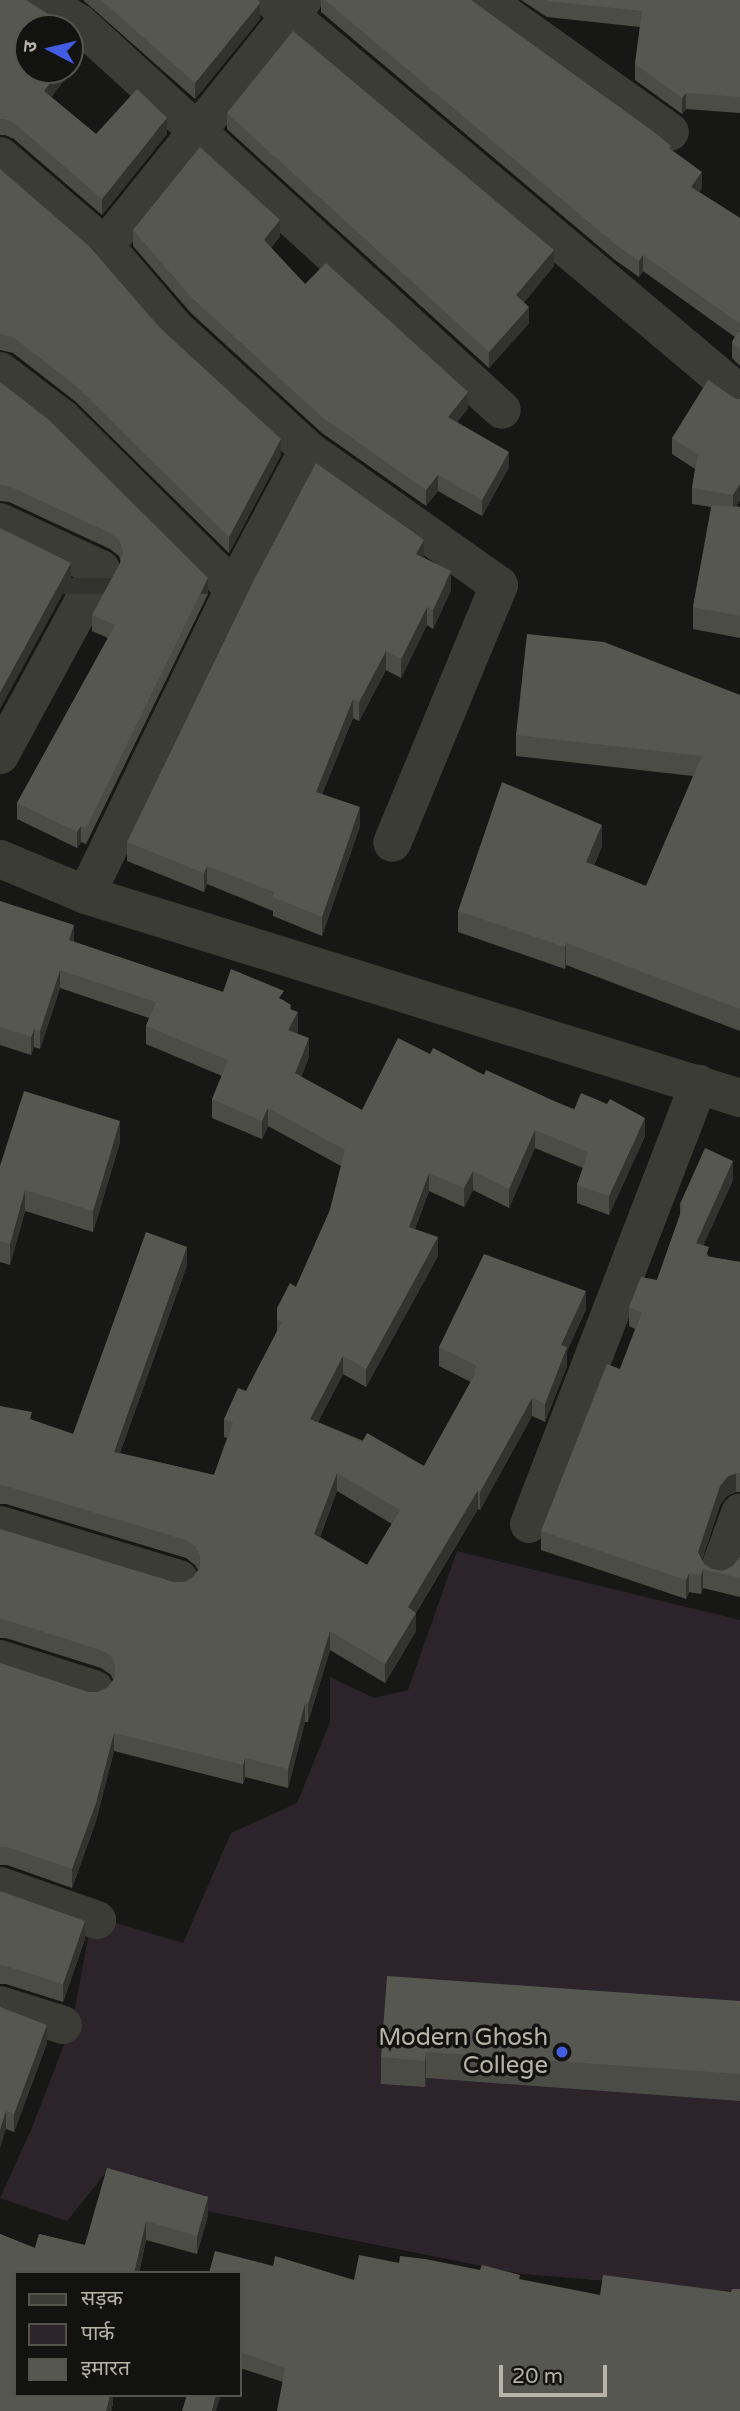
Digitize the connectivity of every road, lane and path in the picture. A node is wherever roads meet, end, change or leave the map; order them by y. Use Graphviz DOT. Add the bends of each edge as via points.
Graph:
graph roads {
  1 [pos="40,0"];
  2 [pos="485,0"];
  3 [pos="288,6"];
  4 [pos="196,132"];
  5 [pos="670,132"];
  6 [pos="0,156"];
  7 [pos="105,246"];
  8 [pos="0,371"];
  9 [pos="740,394"];
  10 [pos="502,410"];
  11 [pos="308,450"];
  12 [pos="0,522"];
  13 [pos="234,589"];
  14 [pos="0,755"];
  15 [pos="392,843"];
  16 [pos="0,859"];
  17 [pos="86,895"];
  18 [pos="699,1084"];
  19 [pos="740,1098"];
  20 [pos="740,1513"];
  21 [pos="529,1524"];
  22 [pos="0,1525"];
  23 [pos="720,1568"];
  24 [pos="179,1579"];
  25 [pos="0,1659"];
  26 [pos="94,1689"];
  27 [pos="0,1886"];
  28 [pos="97,1920"];
  29 [pos="0,2005"];
  30 [pos="63,2025"];
  1 -- 4 [label="street" via="79,23"];
  2 -- 5 [label="street"];
  3 -- 4 [label="street"];
  3 -- 9 [label="street"];
  4 -- 7 [label="street"];
  4 -- 10 [label="street"];
  6 -- 7 [label="street"];
  7 -- 11 [label="street" via="175,328"];
  8 -- 13 [label="street" via="63,419"];
  11 -- 13 [label="street"];
  11 -- 15 [label="street" via="499,585"];
  12 -- 14 [label="street" via="101,569"];
  13 -- 17 [label="street"];
  16 -- 17 [label="street"];
  17 -- 18 [label="street"];
  18 -- 19 [label="street"];
  18 -- 21 [label="street"];
  20 -- 23 [label="street"];
  22 -- 24 [label="street"];
  25 -- 26 [label="street"];
  27 -- 28 [label="street"];
  29 -- 30 [label="street"];
}
